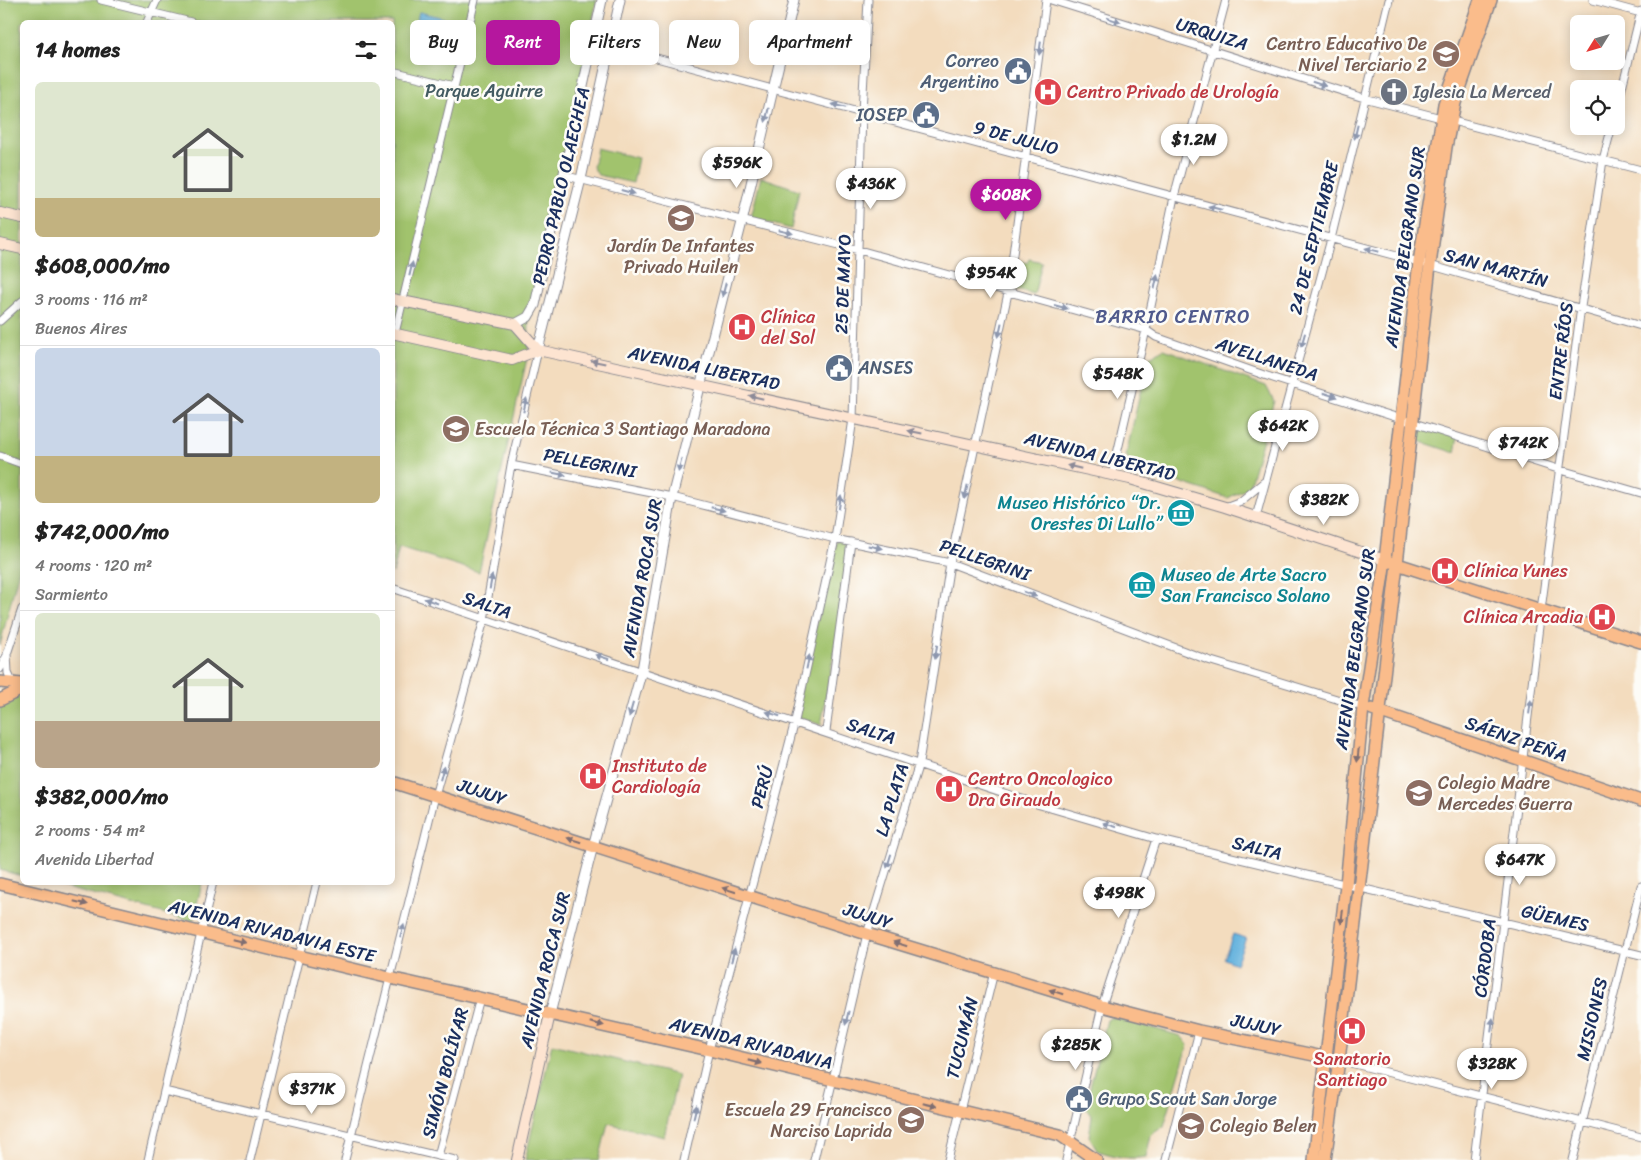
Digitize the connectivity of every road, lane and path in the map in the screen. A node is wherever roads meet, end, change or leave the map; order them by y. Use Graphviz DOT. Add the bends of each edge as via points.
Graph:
graph roads {
  1 [pos="100,0"];
  2 [pos="156,0"];
  3 [pos="475,0"];
  4 [pos="602,0"];
  5 [pos="620,0"];
  6 [pos="794,0"];
  7 [pos="868,0"];
  8 [pos="1046,0"];
  9 [pos="1051,0"];
  10 [pos="1226,0"];
  11 [pos="1388,0"];
  12 [pos="1480,0"];
  13 [pos="1491,0"];
  14 [pos="1593,0"];
  15 [pos="1641,12"];
  16 [pos="151,13"];
  17 [pos="148,20"];
  18 [pos="182,20"];
  19 [pos="598,20"];
  20 [pos="615,20"];
  21 [pos="1214,51"];
  22 [pos="659,59"];
  23 [pos="588,65"];
  24 [pos="605,65"];
  25 [pos="395,72"];
  26 [pos="1624,80"];
  27 [pos="454,86"];
  28 [pos="773,89"];
  29 [pos="1364,98"];
  30 [pos="862,112"];
  31 [pos="1446,120"];
  32 [pos="1610,135"];
  33 [pos="1026,156"];
  34 [pos="1603,160"];
  35 [pos="1641,170"];
  36 [pos="563,175"];
  37 [pos="581,179"];
  38 [pos="1174,196"];
  39 [pos="0,213"];
  40 [pos="20,218"];
  41 [pos="742,222"];
  42 [pos="1331,239"];
  43 [pos="0,244"];
  44 [pos="20,249"];
  45 [pos="859,250"];
  46 [pos="1425,264"];
  47 [pos="1008,293"];
  48 [pos="395,300"];
  49 [pos="404,301"];
  50 [pos="20,303"];
  51 [pos="1581,307"];
  52 [pos="0,321"];
  53 [pos="514,324"];
  54 [pos="1641,326"];
  55 [pos="395,330"];
  56 [pos="1146,330"];
  57 [pos="395,333"];
  58 [pos="538,350"];
  59 [pos="1291,383"];
  60 [pos="700,384"];
  61 [pos="1401,417"];
  62 [pos="853,419"];
  63 [pos="1413,421"];
  64 [pos="977,445"];
  65 [pos="0,456"];
  66 [pos="20,463"];
  67 [pos="511,465"];
  68 [pos="1561,470"];
  69 [pos="1112,475"];
  70 [pos="1264,482"];
  71 [pos="1641,493"];
  72 [pos="672,497"];
  73 [pos="1225,507"];
  74 [pos="1256,517"];
  75 [pos="835,538"];
  76 [pos="851,542"];
  77 [pos="1385,560"];
  78 [pos="950,563"];
  79 [pos="1397,564"];
  80 [pos="395,589"];
  81 [pos="1541,610"];
  82 [pos="20,615"];
  83 [pos="484,620"];
  84 [pos="1641,642"];
  85 [pos="7,654"];
  86 [pos="0,669"];
  87 [pos="642,670"];
  88 [pos="0,682"];
  89 [pos="18,687"];
  90 [pos="0,700"];
  91 [pos="1363,707"];
  92 [pos="1379,711"];
  93 [pos="795,721"];
  94 [pos="826,731"];
  95 [pos="1524,761"];
  96 [pos="919,763"];
  97 [pos="395,783"];
  98 [pos="435,796"];
  99 [pos="1641,801"];
  100 [pos="1156,840"];
  101 [pos="593,846"];
  102 [pos="0,884"];
  103 [pos="212,885"];
  104 [pos="316,885"];
  105 [pos="1346,885"];
  106 [pos="1641,886"];
  107 [pos="1358,888"];
  108 [pos="748,896"];
  109 [pos="1505,922"];
  110 [pos="202,932"];
  111 [pos="867,934"];
  112 [pos="1624,950"];
  113 [pos="1641,955"];
  114 [pos="300,956"];
  115 [pos="994,972"];
  116 [pos="390,978"];
  117 [pos="480,998"];
  118 [pos="1102,1006"];
  119 [pos="550,1014"];
  120 [pos="1199,1031"];
  121 [pos="709,1050"];
  122 [pos="1326,1058"];
  123 [pos="1339,1060"];
  124 [pos="833,1082"];
  125 [pos="164,1091"];
  126 [pos="1482,1099"];
  127 [pos="960,1112"];
  128 [pos="261,1114"];
  129 [pos="1583,1123"];
  130 [pos="350,1136"];
  131 [pos="1641,1137"];
  132 [pos="1071,1142"];
  133 [pos="438,1156"];
  134 [pos="148,1160"];
  135 [pos="250,1160"];
  136 [pos="345,1160"];
  137 [pos="455,1160"];
  138 [pos="517,1160"];
  139 [pos="684,1160"];
  140 [pos="814,1160"];
  141 [pos="948,1160"];
  142 [pos="1066,1160"];
  143 [pos="1096,1160"];
  144 [pos="1166,1160"];
  145 [pos="1314,1160"];
  146 [pos="1325,1160"];
  147 [pos="1474,1160"];
  148 [pos="1573,1160"];
  1 -- 16 [label="street"];
  2 -- 16 [label="street"];
  3 -- 27 [label="street"];
  4 -- 19 [label="street, PEDRO PABLO OLAECHEA"];
  5 -- 20 [label="street, PEDRO PABLO OLAECHEA"];
  6 -- 28 [label="street, AVENIDA ROCA SUR"];
  7 -- 30 [label="street, 25 DE MAYO"];
  8 -- 33 [label="street, LA PLATA, one-way"];
  9 -- 21 [label="street, URQUIZA, one-way"];
  10 -- 21 [label="street"];
  11 -- 29 [label="street, 24 DE SEPTIEMBRE"];
  12 -- 31 [label="main road, AVENIDA BELGRANO SUR"];
  13 -- 31 [label="main road, AVENIDA BELGRANO SUR"];
  14 -- 15 [label="street"];
  15 -- 26 [label="street"];
  16 -- 17 [label="street"];
  16 -- 18 [label="street"];
  21 -- 29 [label="street, URQUIZA, one-way"];
  21 -- 38 [label="street"];
  22 -- 28 [label="street, 9 DE JULIO"];
  23 -- 36 [label="street, PEDRO PABLO OLAECHEA"];
  24 -- 37 [label="street, PEDRO PABLO OLAECHEA"];
  25 -- 27 [label="street"];
  49 -- 27 [label="street, one-way"];
  30 -- 28 [label="street, 9 DE JULIO, one-way"];
  28 -- 41 [label="street, AVENIDA ROCA SUR, one-way"];
  29 -- 31 [label="street, URQUIZA"];
  29 -- 42 [label="street, 24 DE SEPTIEMBRE, one-way"];
  30 -- 33 [label="street, 9 DE JULIO"];
  30 -- 45 [label="street, 25 DE MAYO"];
  31 -- 34 [label="street, URQUIZA"];
  31 -- 46 [label="main road, AVENIDA BELGRANO SUR"];
  32 -- 34 [label="street, ENTRE RÍOS"];
  33 -- 38 [label="street, 9 DE JULIO"];
  33 -- 47 [label="street, LA PLATA"];
  34 -- 35 [label="street, URQUIZA"];
  34 -- 51 [label="street, ENTRE RÍOS"];
  36 -- 37 [label="street, AVELLANEDA"];
  36 -- 53 [label="street, PEDRO PABLO OLAECHEA" via="534,305 528,317"];
  37 -- 41 [label="street, AVELLANEDA, one-way"];
  37 -- 58 [label="street, PEDRO PABLO OLAECHEA"];
  42 -- 38 [label="street, 9 DE JULIO, one-way"];
  56 -- 38 [label="street, one-way"];
  39 -- 40 [label="main road"];
  41 -- 45 [label="street, AVELLANEDA, one-way"];
  41 -- 60 [label="street, AVENIDA ROCA SUR, one-way"];
  46 -- 42 [label="street, 9 DE JULIO, one-way"];
  42 -- 59 [label="street, 24 DE SEPTIEMBRE, one-way"];
  43 -- 44 [label="main road"];
  45 -- 47 [label="street, AVELLANEDA"];
  45 -- 62 [label="street, 25 DE MAYO"];
  46 -- 51 [label="street, SAN MARTÍN"];
  46 -- 61 [label="main road, AVENIDA BELGRANO SUR"];
  46 -- 63 [label="main road, AVENIDA BELGRANO SUR"];
  47 -- 56 [label="street, AVELLANEDA, one-way"];
  47 -- 64 [label="street, LA PLATA, one-way"];
  48 -- 49 [label="main road"];
  49 -- 53 [label="main road"];
  49 -- 55 [label="street"];
  50 -- 52 [label="street"];
  51 -- 54 [label="street, SAN MARTÍN"];
  51 -- 68 [label="street, ENTRE RÍOS"];
  53 -- 58 [label="main road"];
  56 -- 59 [label="street, AVELLANEDA" via="1156,337"];
  56 -- 69 [label="street"];
  57 -- 58 [label="main road" via="512,360"];
  60 -- 58 [label="main road, AVENIDA LIBERTAD, one-way"];
  67 -- 58 [label="street, one-way"];
  59 -- 61 [label="street, AVELLANEDA, one-way"];
  59 -- 70 [label="street, 24 DE SEPTIEMBRE"];
  62 -- 60 [label="main road, AVENIDA LIBERTAD, one-way"];
  60 -- 72 [label="street, AVENIDA ROCA SUR, one-way"];
  61 -- 63 [label="street, AVELLANEDA"];
  61 -- 77 [label="main road, AVENIDA BELGRANO SUR"];
  64 -- 62 [label="main road, AVENIDA LIBERTAD, one-way"];
  75 -- 62 [label="street, PERÚ, one-way"];
  63 -- 68 [label="street, AVELLANEDA"];
  63 -- 79 [label="main road, AVENIDA BELGRANO SUR"];
  69 -- 64 [label="main road, AVENIDA LIBERTAD, one-way"];
  64 -- 78 [label="street, LA PLATA, one-way"];
  65 -- 66 [label="street"];
  67 -- 72 [label="street, PELLEGRINI, one-way"];
  83 -- 67 [label="street, one-way"];
  68 -- 71 [label="street, AVELLANEDA"];
  68 -- 81 [label="street, ENTRE RÍOS"];
  69 -- 73 [label="main road, AVENIDA LIBERTAD"];
  70 -- 73 [label="street" via="1241,501"];
  70 -- 74 [label="street, 24 DE SEPTIEMBRE"];
  72 -- 75 [label="street, PELLEGRINI, one-way"];
  72 -- 87 [label="street, AVENIDA ROCA SUR"];
  73 -- 74 [label="main road, AVENIDA LIBERTAD"];
  74 -- 77 [label="main road, AVENIDA LIBERTAD"];
  75 -- 76 [label="street, PELLEGRINI"];
  93 -- 75 [label="street, PERÚ, one-way"];
  76 -- 78 [label="street, PELLEGRINI, one-way"];
  76 -- 94 [label="street"];
  77 -- 79 [label="main road, AVENIDA LIBERTAD"];
  77 -- 91 [label="main road, AVENIDA BELGRANO SUR"];
  78 -- 91 [label="street, PELLEGRINI, one-way" via="1208,660"];
  78 -- 96 [label="street, LA PLATA, one-way"];
  79 -- 81 [label="main road, AVENIDA LIBERTAD"];
  79 -- 92 [label="main road, AVENIDA BELGRANO SUR"];
  83 -- 80 [label="street, SALTA, one-way"];
  81 -- 84 [label="main road, AVENIDA LIBERTAD"];
  95 -- 81 [label="street, CÓRDOBA, one-way"];
  82 -- 85 [label="street"];
  87 -- 83 [label="street, SALTA, one-way"];
  98 -- 83 [label="street, one-way"];
  85 -- 86 [label="street"];
  85 -- 89 [label="street" via="8,673"];
  93 -- 87 [label="street, SALTA, one-way"];
  87 -- 101 [label="street, AVENIDA ROCA SUR, one-way"];
  88 -- 89 [label="main road"];
  89 -- 90 [label="main road"];
  91 -- 92 [label="main road, PELLEGRINI"];
  91 -- 105 [label="main road, AVENIDA BELGRANO SUR, one-way"];
  92 -- 95 [label="main road, SÁENZ PEÑA"];
  92 -- 107 [label="main road, AVENIDA BELGRANO SUR"];
  93 -- 94 [label="street, SALTA"];
  93 -- 108 [label="street, PERÚ"];
  94 -- 96 [label="street, SALTA"];
  95 -- 99 [label="main road, SÁENZ PEÑA"];
  95 -- 109 [label="street, CÓRDOBA"];
  100 -- 96 [label="street, SALTA, one-way"];
  96 -- 111 [label="street, LA PLATA, one-way"];
  97 -- 98 [label="main road, JUJUY"];
  101 -- 98 [label="main road, JUJUY, one-way"];
  116 -- 98 [label="street, one-way"];
  100 -- 105 [label="street, SALTA"];
  100 -- 118 [label="street"];
  108 -- 101 [label="main road, JUJUY, one-way"];
  101 -- 119 [label="street, AVENIDA ROCA SUR"];
  102 -- 110 [label="main road, AVENIDA RIVADAVIA ESTE, one-way"];
  103 -- 110 [label="street"];
  104 -- 114 [label="street"];
  105 -- 107 [label="street, GÜEMES"];
  105 -- 122 [label="main road, AVENIDA BELGRANO SUR, one-way"];
  106 -- 112 [label="street, MISIONES"];
  107 -- 109 [label="street, GÜEMES"];
  107 -- 123 [label="main road, AVENIDA BELGRANO SUR"];
  108 -- 111 [label="main road, JUJUY"];
  121 -- 108 [label="street, PERÚ, one-way"];
  109 -- 112 [label="street, GÜEMES"];
  126 -- 109 [label="street, CÓRDOBA, one-way"];
  110 -- 114 [label="main road, AVENIDA RIVADAVIA ESTE, one-way"];
  110 -- 125 [label="street"];
  115 -- 111 [label="main road, JUJUY, one-way"];
  111 -- 124 [label="street, LA PLATA, one-way"];
  112 -- 113 [label="street, GÜEMES"];
  112 -- 129 [label="street, MISIONES"];
  114 -- 116 [label="main road, AVENIDA RIVADAVIA ESTE"];
  114 -- 128 [label="street"];
  118 -- 115 [label="main road, JUJUY, one-way"];
  115 -- 127 [label="street, TUCUMÁN"];
  116 -- 117 [label="main road, AVENIDA RIVADAVIA"];
  116 -- 130 [label="street"];
  117 -- 119 [label="main road, AVENIDA RIVADAVIA"];
  117 -- 133 [label="street, SIMÓN BOLÍVAR"];
  118 -- 120 [label="main road, JUJUY"];
  118 -- 132 [label="street"];
  119 -- 121 [label="main road, AVENIDA RIVADAVIA, one-way"];
  119 -- 138 [label="main road, AVENIDA ROCA SUR"];
  120 -- 122 [label="main road, JUJUY"];
  120 -- 144 [label="street"];
  121 -- 124 [label="main road, AVENIDA RIVADAVIA, one-way"];
  139 -- 121 [label="street, PERÚ, one-way"];
  122 -- 123 [label="main road, JUJUY"];
  122 -- 145 [label="main road, AVENIDA BELGRANO SUR"];
  123 -- 126 [label="street"];
  123 -- 146 [label="main road, AVENIDA BELGRANO SUR"];
  124 -- 127 [label="main road, AVENIDA RIVADAVIA, one-way"];
  124 -- 140 [label="street, LA PLATA"];
  125 -- 128 [label="street"];
  125 -- 134 [label="street"];
  126 -- 129 [label="street"];
  126 -- 147 [label="street, CÓRDOBA"];
  127 -- 132 [label="main road, AVENIDA RIVADAVIA" via="1060,1135"];
  127 -- 141 [label="street, TUCUMÁN"];
  128 -- 130 [label="street"];
  128 -- 135 [label="street"];
  129 -- 131 [label="street"];
  129 -- 148 [label="street, MISIONES"];
  130 -- 133 [label="street"];
  130 -- 136 [label="street"];
  132 -- 142 [label="street"];
  132 -- 143 [label="main road, AVENIDA RIVADAVIA"];
  133 -- 137 [label="street"];
}
